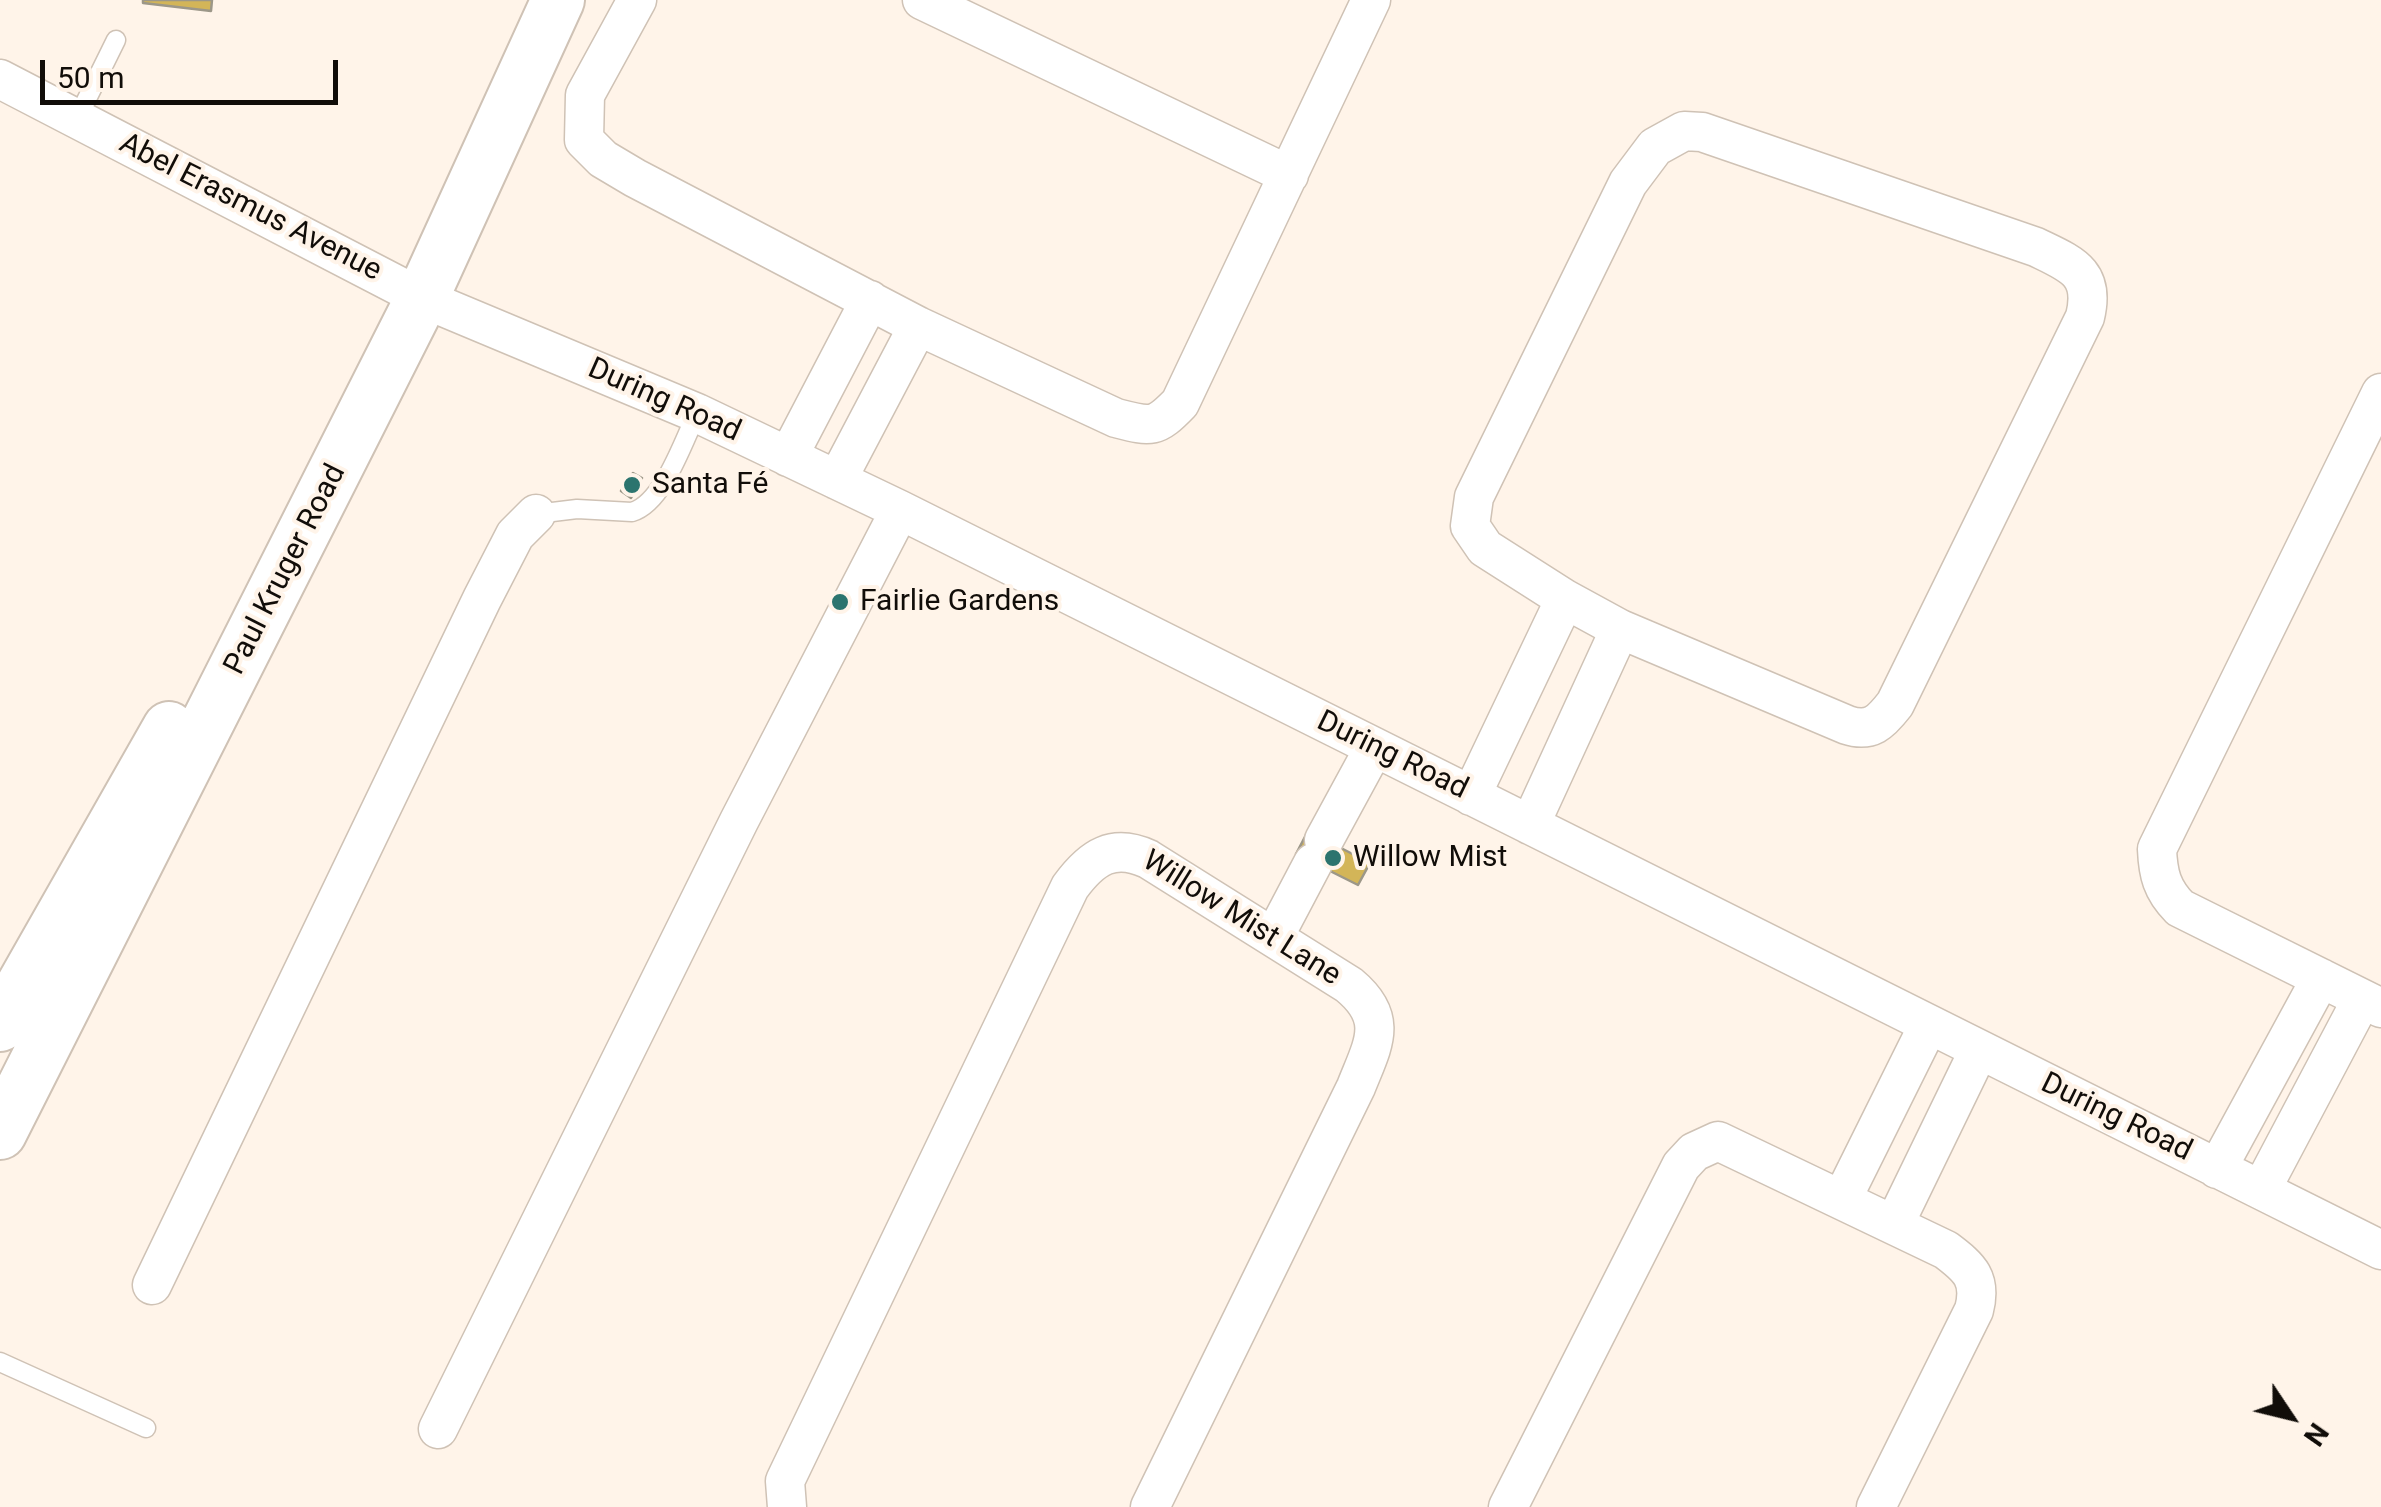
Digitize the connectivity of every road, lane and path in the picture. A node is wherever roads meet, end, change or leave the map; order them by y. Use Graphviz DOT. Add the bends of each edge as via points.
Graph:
graph roads {
  1 [pos="526,0"];
  2 [pos="558,0"];
  3 [pos="637,0"];
  4 [pos="922,0"];
  5 [pos="1371,0"];
  6 [pos="116,40"];
  7 [pos="0,79"];
  8 [pos="77,119"];
  9 [pos="1288,175"];
  10 [pos="407,290"];
  11 [pos="870,300"];
  12 [pos="918,326"];
  13 [pos="2381,393"];
  14 [pos="696,413"];
  15 [pos="788,457"];
  16 [pos="837,480"];
  17 [pos="900,510"];
  18 [pos="536,514"];
  19 [pos="1565,599"];
  20 [pos="1620,629"];
  21 [pos="1374,748"];
  22 [pos="1471,796"];
  23 [pos="1530,825"];
  24 [pos="1274,936"];
  25 [pos="2321,978"];
  26 [pos="2372,1004"];
  27 [pos="0,1025"];
  28 [pos="1928,1026"];
  29 [pos="1979,1050"];
  30 [pos="0,1134"];
  31 [pos="2217,1169"];
  32 [pos="2261,1190"];
  33 [pos="1842,1199"];
  34 [pos="1894,1225"];
  35 [pos="2381,1250"];
  36 [pos="152,1285"];
  37 [pos="0,1362"];
  38 [pos="146,1428"];
  39 [pos="438,1429"];
  40 [pos="787,1507"];
  41 [pos="1150,1507"];
  42 [pos="1508,1507"];
  43 [pos="1876,1507"];
  1 -- 10 [label="street, Paul Kruger Road"];
  2 -- 10 [label="street, Paul Kruger Road"];
  3 -- 11 [label="street" via="584,96 584,140 634,178"];
  4 -- 9 [label="street"];
  5 -- 9 [label="street"];
  6 -- 8 [label="lane"];
  7 -- 8 [label="street, Abel Erasmus Avenue"];
  8 -- 10 [label="street, Abel Erasmus Avenue"];
  9 -- 12 [label="street" via="1180,403 1161,422 1116,418"];
  10 -- 14 [label="street, During Road"];
  10 -- 27 [label="street, Paul Kruger Road" via="198,678"];
  10 -- 30 [label="street, Paul Kruger Road"];
  11 -- 12 [label="street"];
  11 -- 15 [label="street"];
  12 -- 16 [label="street"];
  13 -- 25 [label="street" via="2158,849 2158,874 2180,908"];
  14 -- 15 [label="street, During Road"];
  14 -- 18 [label="lane" via="643,509"];
  15 -- 16 [label="street, During Road"];
  16 -- 17 [label="street, During Road"];
  17 -- 21 [label="street, During Road"];
  17 -- 39 [label="street"];
  18 -- 36 [label="street" via="515,535 482,599"];
  19 -- 20 [label="street"];
  19 -- 20 [label="street" via="1485,548 1470,526 1470,511 1628,183 1670,136 1702,132 2036,248 2082,274 2088,294 2084,317 1895,704 1876,726 1861,730"];
  19 -- 22 [label="street"];
  20 -- 23 [label="street"];
  21 -- 22 [label="street, During Road"];
  21 -- 24 [label="street"];
  22 -- 23 [label="street, During Road"];
  23 -- 28 [label="street, During Road"];
  24 -- 40 [label="street, Willow Mist Lane" via="1137,854 1115,851 1081,871 785,1481"];
  24 -- 41 [label="street, Willow Mist Lane" via="1365,998 1372,1010 1372,1048"];
  25 -- 26 [label="street"];
  25 -- 31 [label="street"];
  26 -- 32 [label="street"];
  28 -- 29 [label="street, During Road"];
  28 -- 33 [label="street"];
  29 -- 31 [label="street, During Road"];
  29 -- 34 [label="street"];
  31 -- 32 [label="street, During Road"];
  32 -- 35 [label="street, During Road"];
  33 -- 34 [label="street"];
  33 -- 42 [label="street" via="1718,1141 1694,1152 1681,1166"];
  34 -- 43 [label="street" via="1960,1261 1978,1292"];
  37 -- 38 [label="lane"];
}
